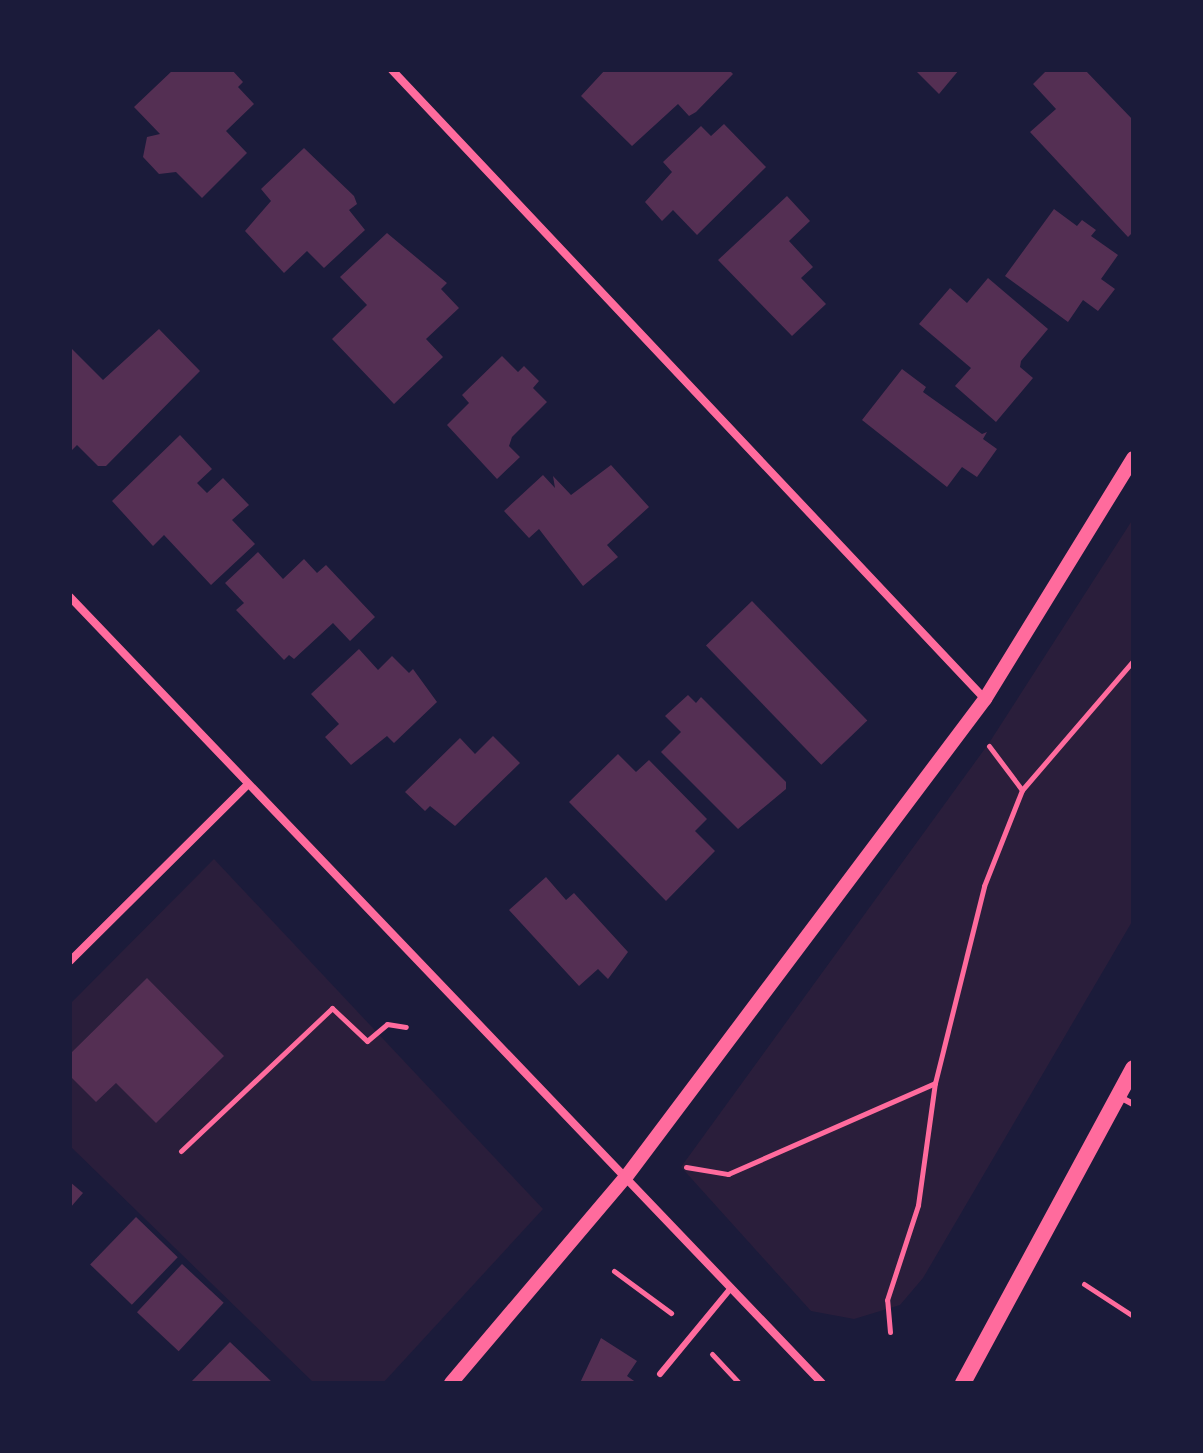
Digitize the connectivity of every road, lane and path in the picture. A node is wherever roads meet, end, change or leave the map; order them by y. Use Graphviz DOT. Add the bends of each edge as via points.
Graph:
graph roads {
  1 [pos="392,70"];
  2 [pos="1133,458"];
  3 [pos="70,597"];
  4 [pos="1133,661"];
  5 [pos="985,699"];
  6 [pos="969,719"];
  7 [pos="248,784"];
  8 [pos="1022,790"];
  9 [pos="70,961"];
  10 [pos="406,1027"];
  11 [pos="1133,1068"];
  12 [pos="935,1083"];
  13 [pos="1125,1100"];
  14 [pos="181,1151"];
  15 [pos="686,1167"];
  16 [pos="626,1177"];
  17 [pos="1084,1284"];
  18 [pos="731,1288"];
  19 [pos="1133,1316"];
  20 [pos="890,1332"];
  21 [pos="660,1374"];
  22 [pos="451,1383"];
  23 [pos="822,1383"];
  24 [pos="963,1383"];
  1 -- 5 [label="street"];
  2 -- 5 [label="street"];
  3 -- 7 [label="street"];
  4 -- 8 [label="path"];
  5 -- 6 [label="street"];
  6 -- 8 [label="path"];
  6 -- 16 [label="street"];
  7 -- 9 [label="street"];
  7 -- 16 [label="street"];
  8 -- 12 [label="path" via="984,886"];
  10 -- 14 [label="path" via="387,1024 367,1041 332,1008"];
  11 -- 13 [label="main road"];
  12 -- 15 [label="path" via="728,1174"];
  12 -- 20 [label="path" via="918,1205 887,1300"];
  13 -- 24 [label="main road"];
  16 -- 18 [label="street"];
  16 -- 22 [label="street"];
  17 -- 19 [label="path"];
  18 -- 21 [label="lane"];
  18 -- 23 [label="street"];
}
